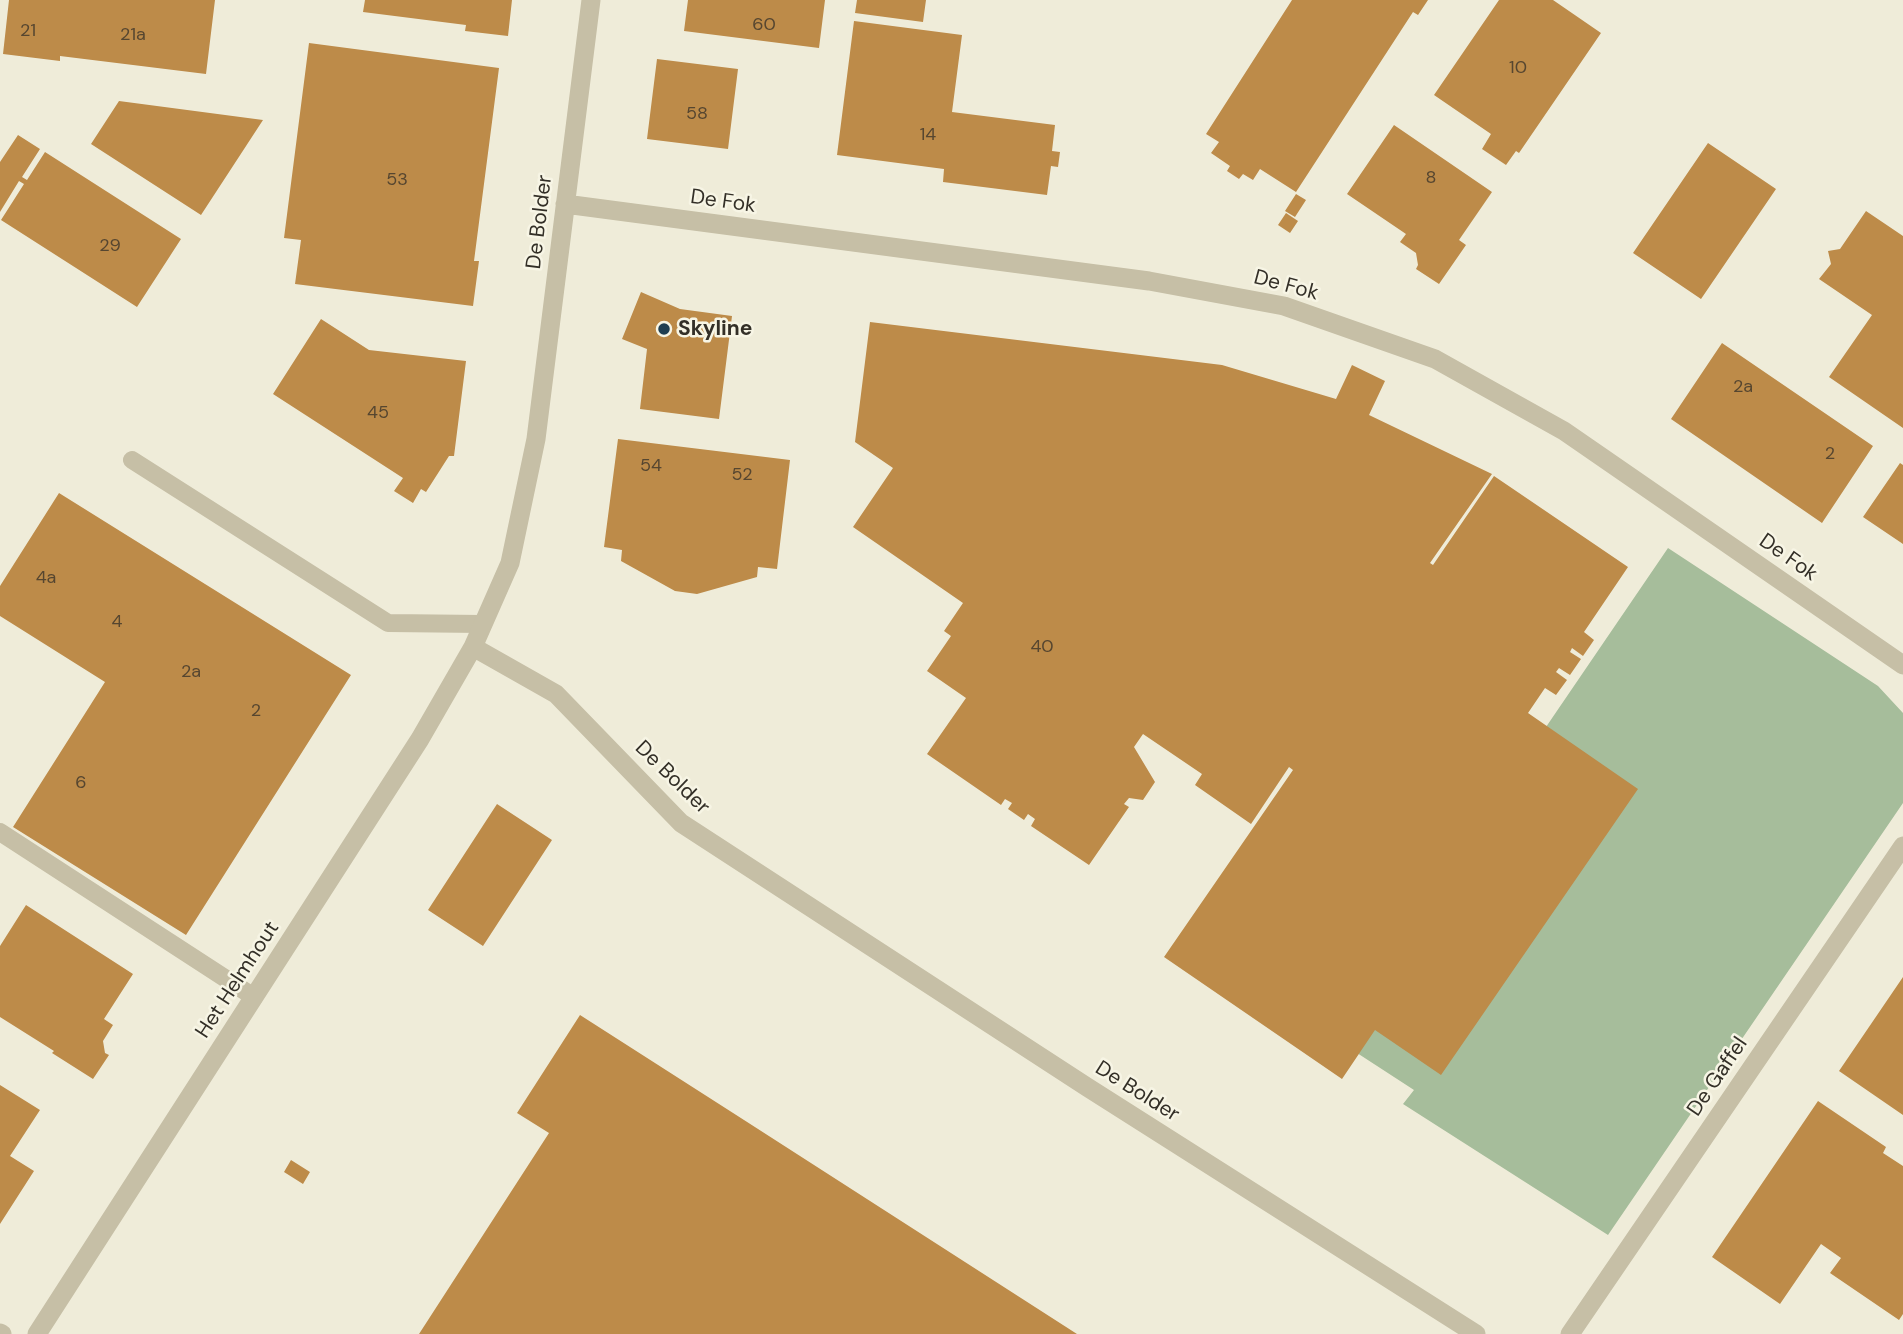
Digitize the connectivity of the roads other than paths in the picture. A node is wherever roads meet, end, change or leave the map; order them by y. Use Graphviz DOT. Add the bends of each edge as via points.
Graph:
graph roads {
  1 [pos="591,0"];
  2 [pos="565,204"];
  3 [pos="132,460"];
  4 [pos="483,624"];
  5 [pos="473,647"];
  6 [pos="1903,665"];
  7 [pos="0,832"];
  8 [pos="1903,846"];
  9 [pos="254,996"];
  10 [pos="37,1334"];
  11 [pos="1476,1334"];
  12 [pos="1570,1334"];
  1 -- 2 [label="street, De Bolder"];
  2 -- 4 [label="street, De Bolder" via="536,439 510,563"];
  2 -- 6 [label="street, De Fok" via="1149,281 1297,310 1436,359 1564,431"];
  3 -- 4 [label="lane" via="388,623"];
  4 -- 5 [label="street, De Bolder"];
  5 -- 9 [label="street, Het Helmhout" via="420,739"];
  5 -- 11 [label="street, De Bolder" via="556,694 681,823"];
  7 -- 9 [label="lane"];
  8 -- 12 [label="street, De Gaffel"];
  9 -- 10 [label="street, Het Helmhout"];
}
